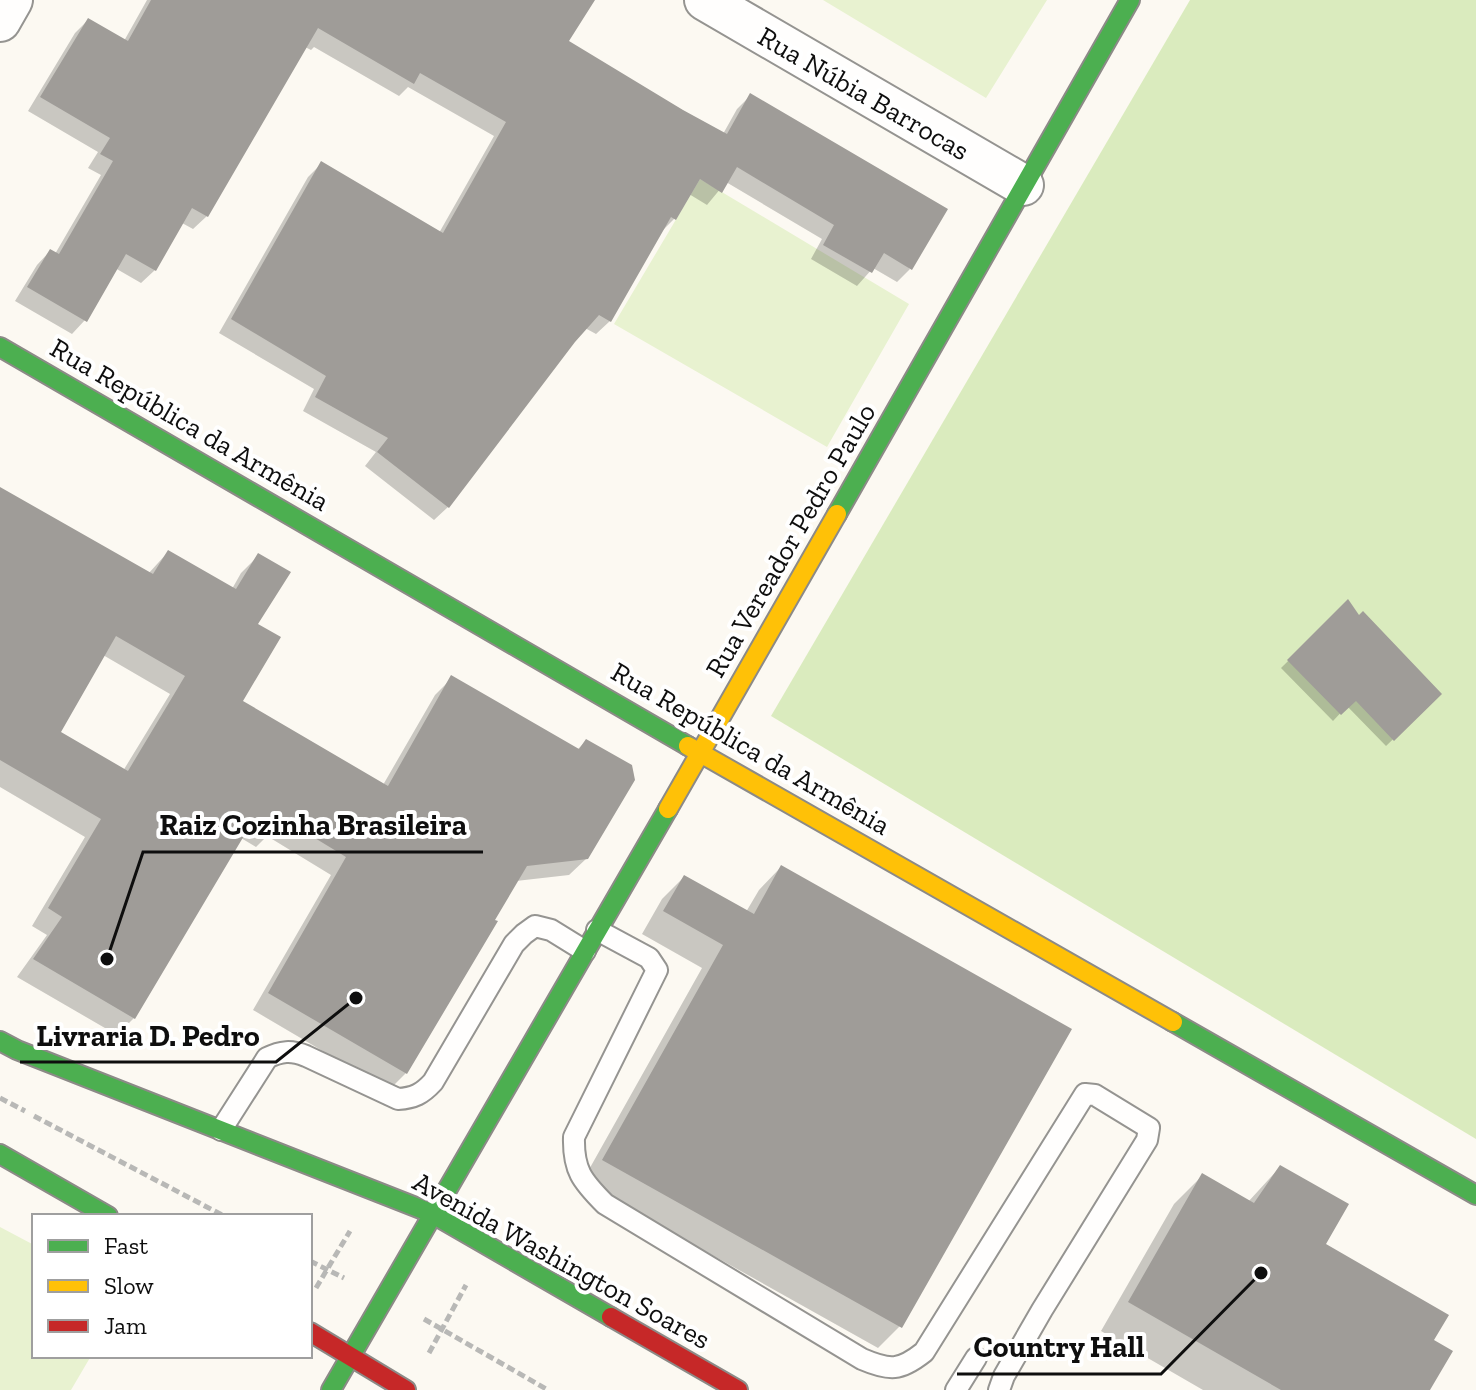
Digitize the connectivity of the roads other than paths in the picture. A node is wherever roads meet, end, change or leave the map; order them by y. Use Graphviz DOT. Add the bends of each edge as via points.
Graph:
graph roads {
  1 [pos="12,0"];
  2 [pos="705,0"];
  3 [pos="1130,0"];
  4 [pos="0,21"];
  5 [pos="1023,185"];
  6 [pos="0,347"];
  7 [pos="701,753"];
  8 [pos="597,930"];
  9 [pos="585,951"];
  10 [pos="0,1041"];
  11 [pos="221,1130"];
  12 [pos="0,1154"];
  13 [pos="1476,1195"];
  14 [pos="431,1213"];
  15 [pos="105,1214"];
  16 [pos="312,1333"];
  17 [pos="351,1356"];
  18 [pos="976,1358"];
  19 [pos="331,1390"];
  20 [pos="406,1390"];
  21 [pos="738,1390"];
  22 [pos="956,1390"];
  23 [pos="999,1390"];
  1 -- 4 [label="street"];
  2 -- 5 [label="street, Rua Núbia Barrocas"];
  3 -- 5 [label="main road, Rua Vereador Pedro Paulo"];
  5 -- 7 [label="main road, Rua Vereador Pedro Paulo"];
  6 -- 7 [label="main road, Rua República da Armênia"];
  7 -- 8 [label="main road, Rua Vereador Pedro Paulo"];
  7 -- 13 [label="main road, Rua República da Armênia"];
  8 -- 9 [label="main road, Rua Vereador Pedro Paulo"];
  8 -- 23 [label="lane" via="649,958 657,974 574,1137 580,1177 605,1204 881,1368 909,1365 924,1352 1085,1094 1149,1128 1147,1140"];
  9 -- 11 [label="lane" via="551,930 535,926 524,934 424,1092 398,1099 306,1056 279,1052 267,1058"];
  9 -- 14 [label="main road, Rua Vereador Pedro Paulo"];
  10 -- 11 [label="main road, Avenida Washington Soares"];
  11 -- 14 [label="main road, Avenida Washington Soares"];
  12 -- 15 [label="main road"];
  14 -- 17 [label="main road, Rua Vereador Pedro Paulo"];
  14 -- 21 [label="main road, Avenida Washington Soares"];
  16 -- 17 [label="main road"];
  17 -- 19 [label="main road, Rua Vereador Pedro Paulo"];
  17 -- 20 [label="main road"];
  18 -- 22 [label="lane"];
}
